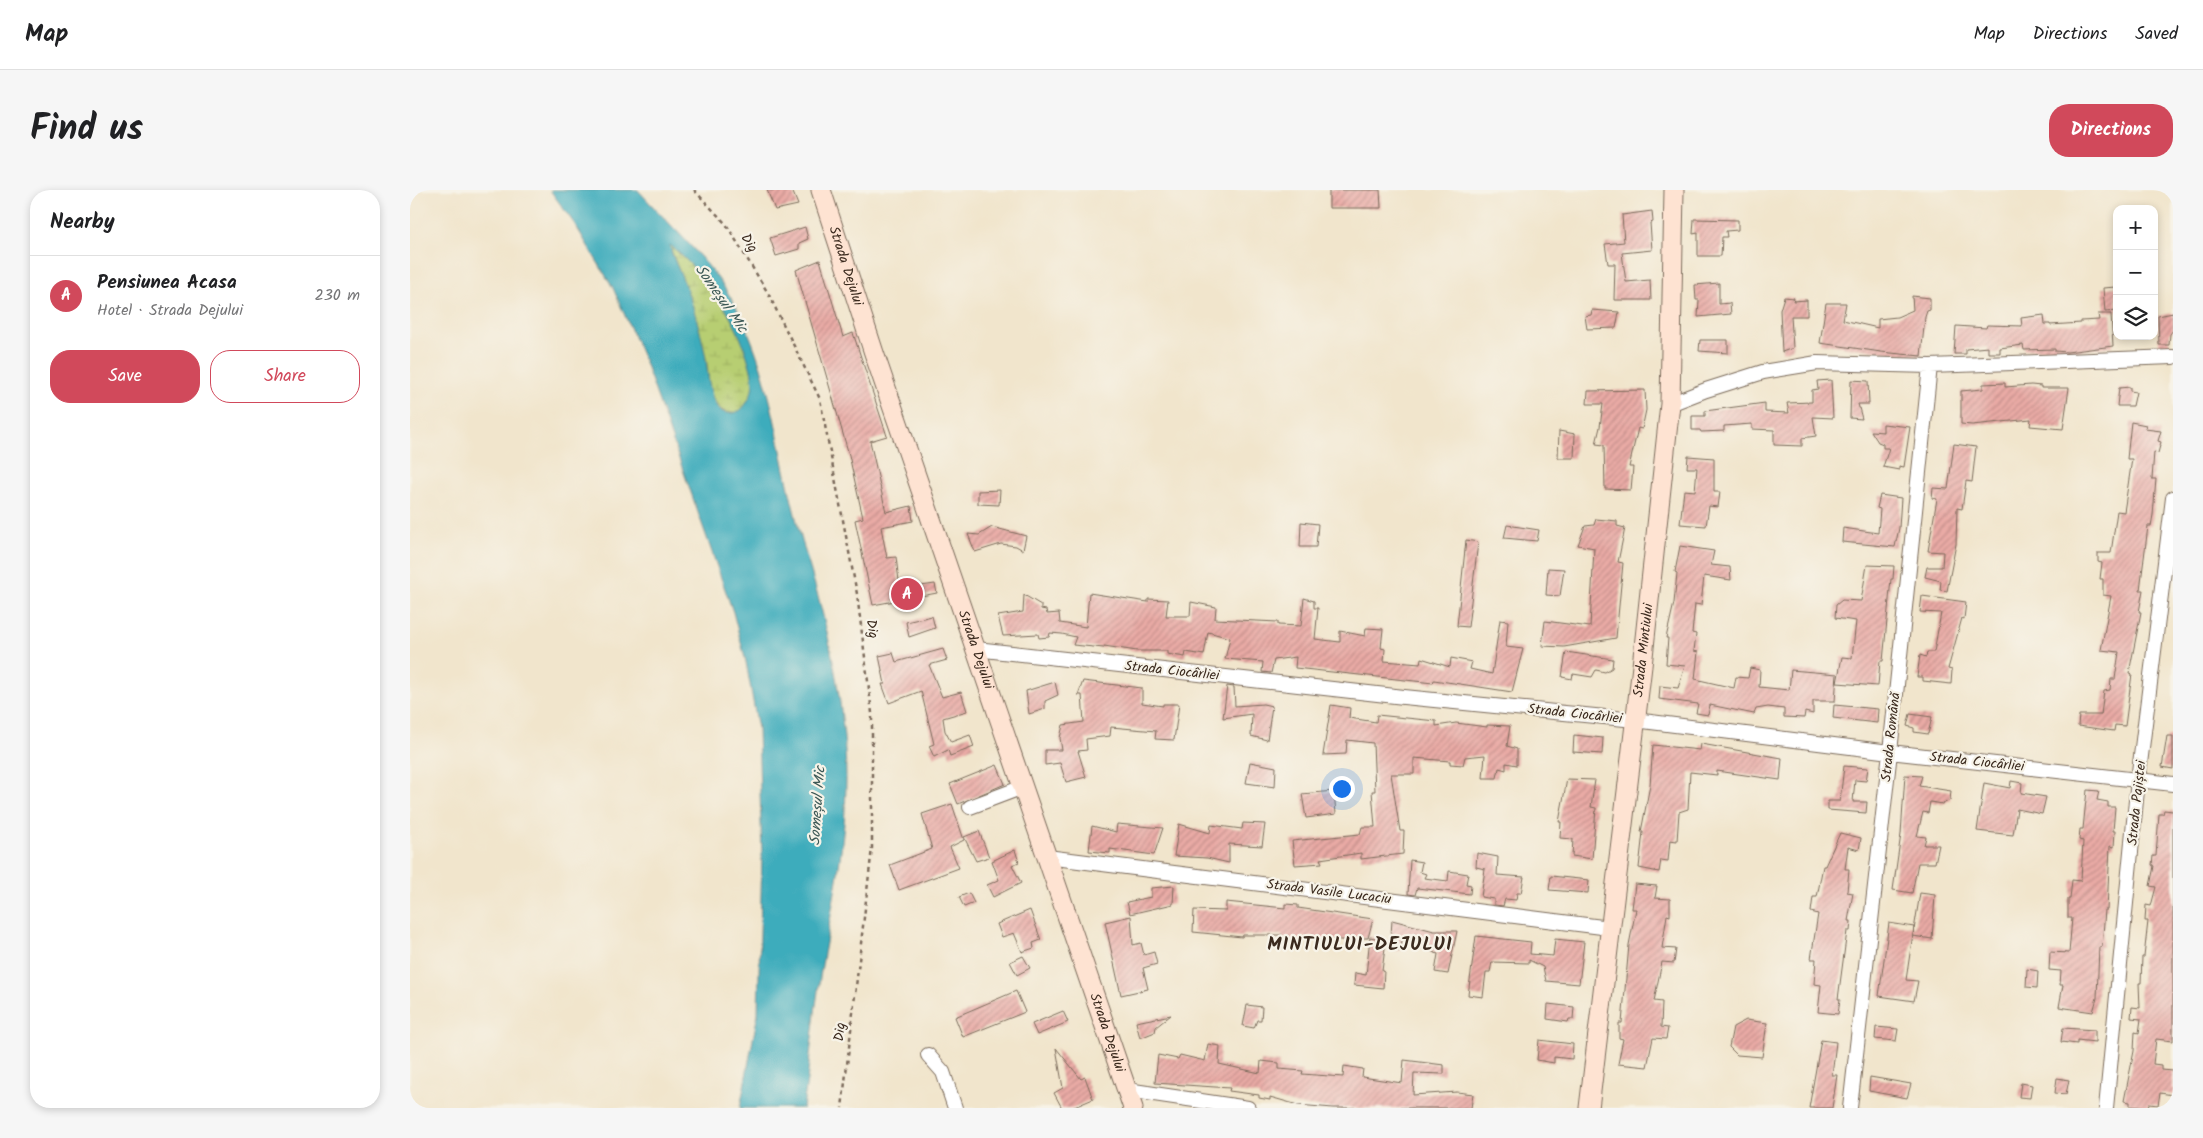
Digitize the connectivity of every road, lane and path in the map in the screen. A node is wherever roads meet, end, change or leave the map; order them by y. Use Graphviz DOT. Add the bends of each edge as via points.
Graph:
graph roads {
  1 [pos="694,190"];
  2 [pos="820,190"];
  3 [pos="1674,190"];
  4 [pos="2173,357"];
  5 [pos="1930,366"];
  6 [pos="1670,404"];
  7 [pos="2173,498"];
  8 [pos="976,649"];
  9 [pos="1635,720"];
  10 [pos="1890,752"];
  11 [pos="2138,780"];
  12 [pos="2173,784"];
  13 [pos="1023,787"];
  14 [pos="970,807"];
  15 [pos="1047,857"];
  16 [pos="1610,928"];
  17 [pos="928,1055"];
  18 [pos="1127,1090"];
  19 [pos="842,1108"];
  20 [pos="955,1108"];
  21 [pos="1133,1108"];
  22 [pos="1248,1108"];
  23 [pos="1589,1108"];
  24 [pos="1850,1108"];
  25 [pos="2106,1108"];
  1 -- 19 [label="path, Dig" via="726,224 768,293 820,399 857,594 872,713 872,848"];
  2 -- 8 [label="main road, Strada Dejului"];
  3 -- 6 [label="main road, Strada Mintiului"];
  4 -- 5 [label="street"];
  5 -- 6 [label="street" via="1801,364 1762,372"];
  5 -- 10 [label="street, Strada Română"];
  6 -- 9 [label="main road, Strada Mintiului"];
  7 -- 11 [label="street, Strada Pajiștei"];
  8 -- 9 [label="street, Strada Ciocârliei"];
  8 -- 13 [label="main road, Strada Dejului"];
  9 -- 10 [label="street, Strada Ciocârliei"];
  9 -- 16 [label="main road, Strada Mintiului"];
  10 -- 11 [label="street, Strada Ciocârliei"];
  10 -- 24 [label="street, Strada Română"];
  11 -- 12 [label="street, Strada Ciocârliei"];
  11 -- 25 [label="street, Strada Pajiștei"];
  13 -- 14 [label="street"];
  13 -- 15 [label="main road, Strada Dejului"];
  15 -- 16 [label="street, Strada Vasile Lucaciu"];
  15 -- 18 [label="main road, Strada Dejului"];
  16 -- 23 [label="main road, Strada Mintiului"];
  17 -- 20 [label="street" via="943,1072"];
  18 -- 21 [label="main road, Strada Dejului"];
  18 -- 22 [label="street"];
}
